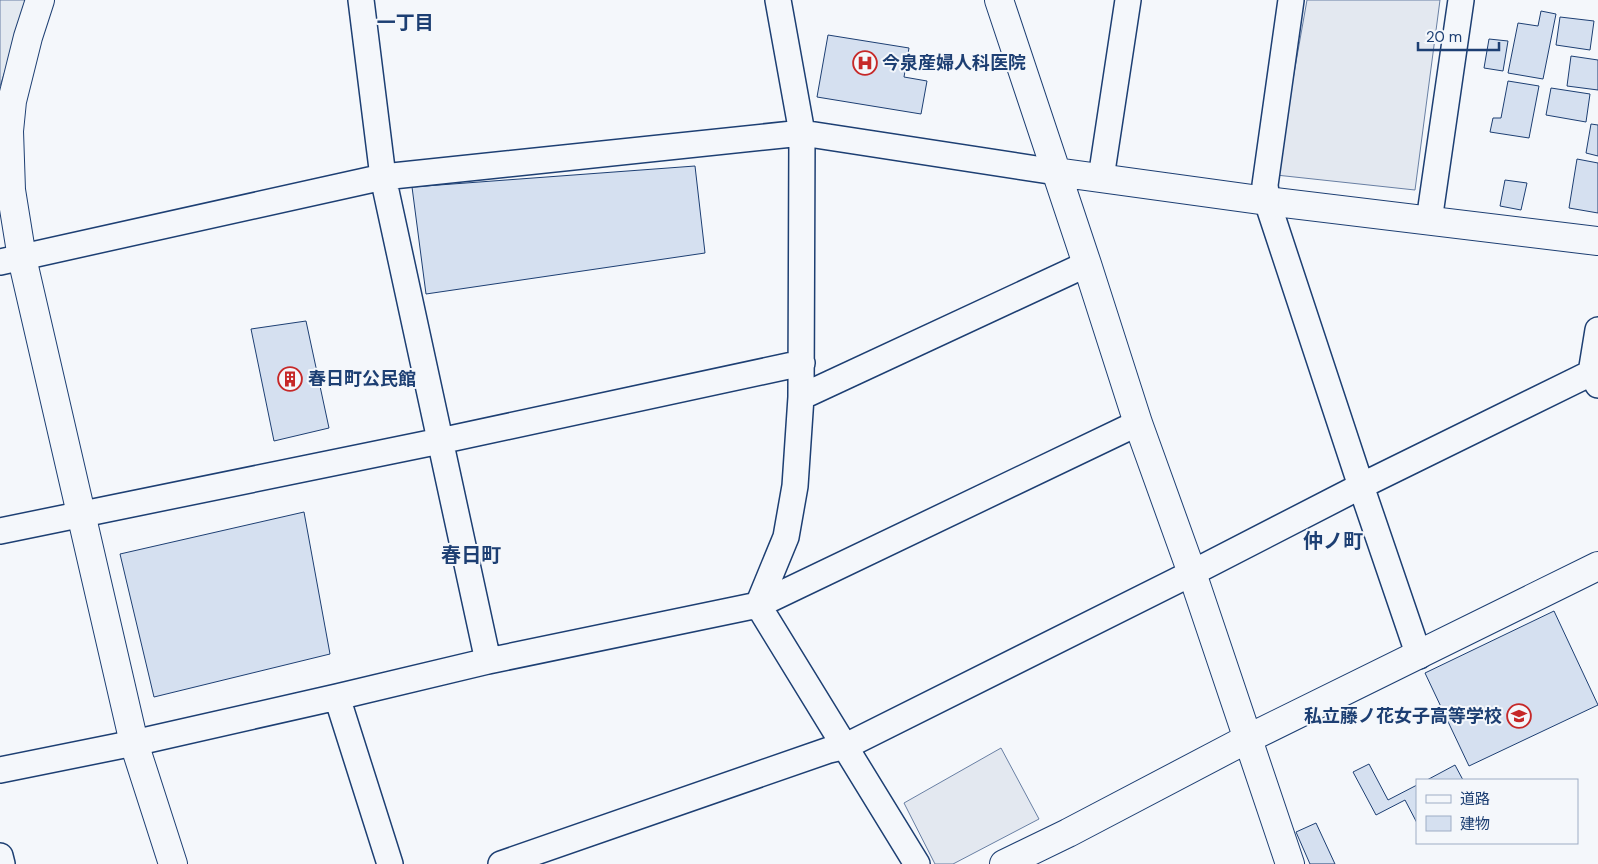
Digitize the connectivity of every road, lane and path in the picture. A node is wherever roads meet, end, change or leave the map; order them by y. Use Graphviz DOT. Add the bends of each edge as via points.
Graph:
graph roads {
  1 [pos="40,0"];
  2 [pos="362,0"];
  3 [pos="778,0"];
  4 [pos="999,0"];
  5 [pos="1128,0"];
  6 [pos="1291,0"];
  7 [pos="1461,0"];
  8 [pos="4,130"];
  9 [pos="802,133"];
  10 [pos="1056,172"];
  11 [pos="384,177"];
  12 [pos="1101,178"];
  13 [pos="1267,201"];
  14 [pos="1429,221"];
  15 [pos="1598,241"];
  16 [pos="11,260"];
  17 [pos="1087,264"];
  18 [pos="1598,330"];
  19 [pos="802,363"];
  20 [pos="1595,379"];
  21 [pos="801,397"];
  22 [pos="1138,423"];
  23 [pos="440,441"];
  24 [pos="1361,486"];
  25 [pos="81,514"];
  26 [pos="0,531"];
  27 [pos="1598,566"];
  28 [pos="1192,573"];
  29 [pos="758,605"];
  30 [pos="1419,656"];
  31 [pos="488,661"];
  32 [pos="336,697"];
  33 [pos="1247,740"];
  34 [pos="134,743"];
  35 [pos="846,746"];
  36 [pos="0,770"];
  37 [pos="0,856"];
  38 [pos="2,864"];
  39 [pos="173,864"];
  40 [pos="390,864"];
  41 [pos="500,864"];
  42 [pos="917,864"];
  43 [pos="1004,864"];
  44 [pos="1290,864"];
  1 -- 8 [label="street"];
  2 -- 11 [label="street"];
  3 -- 9 [label="street"];
  4 -- 10 [label="street"];
  5 -- 12 [label="street"];
  6 -- 13 [label="street" via="1265,185"];
  7 -- 14 [label="street"];
  8 -- 16 [label="street" via="11,190"];
  9 -- 10 [label="street"];
  9 -- 11 [label="street"];
  9 -- 19 [label="street"];
  10 -- 12 [label="street"];
  10 -- 17 [label="street"];
  11 -- 16 [label="street"];
  11 -- 23 [label="street"];
  12 -- 13 [label="street"];
  13 -- 14 [label="street"];
  13 -- 24 [label="street"];
  14 -- 15 [label="street"];
  16 -- 25 [label="street"];
  17 -- 21 [label="street"];
  17 -- 22 [label="street"];
  18 -- 20 [label="street"];
  19 -- 21 [label="street"];
  19 -- 23 [label="street"];
  20 -- 24 [label="street"];
  21 -- 29 [label="street" via="795,486 786,537"];
  22 -- 28 [label="street"];
  22 -- 29 [label="street"];
  23 -- 25 [label="street"];
  23 -- 31 [label="street"];
  24 -- 28 [label="street"];
  24 -- 30 [label="street"];
  25 -- 26 [label="street"];
  25 -- 34 [label="street"];
  27 -- 30 [label="street"];
  28 -- 33 [label="street"];
  28 -- 35 [label="street"];
  29 -- 31 [label="street"];
  29 -- 35 [label="street"];
  30 -- 33 [label="street"];
  31 -- 32 [label="street"];
  32 -- 34 [label="street"];
  32 -- 40 [label="street"];
  33 -- 43 [label="street"];
  33 -- 44 [label="street"];
  34 -- 36 [label="street"];
  34 -- 39 [label="street"];
  35 -- 41 [label="street"];
  35 -- 42 [label="street"];
  37 -- 38 [label="street"];
}
